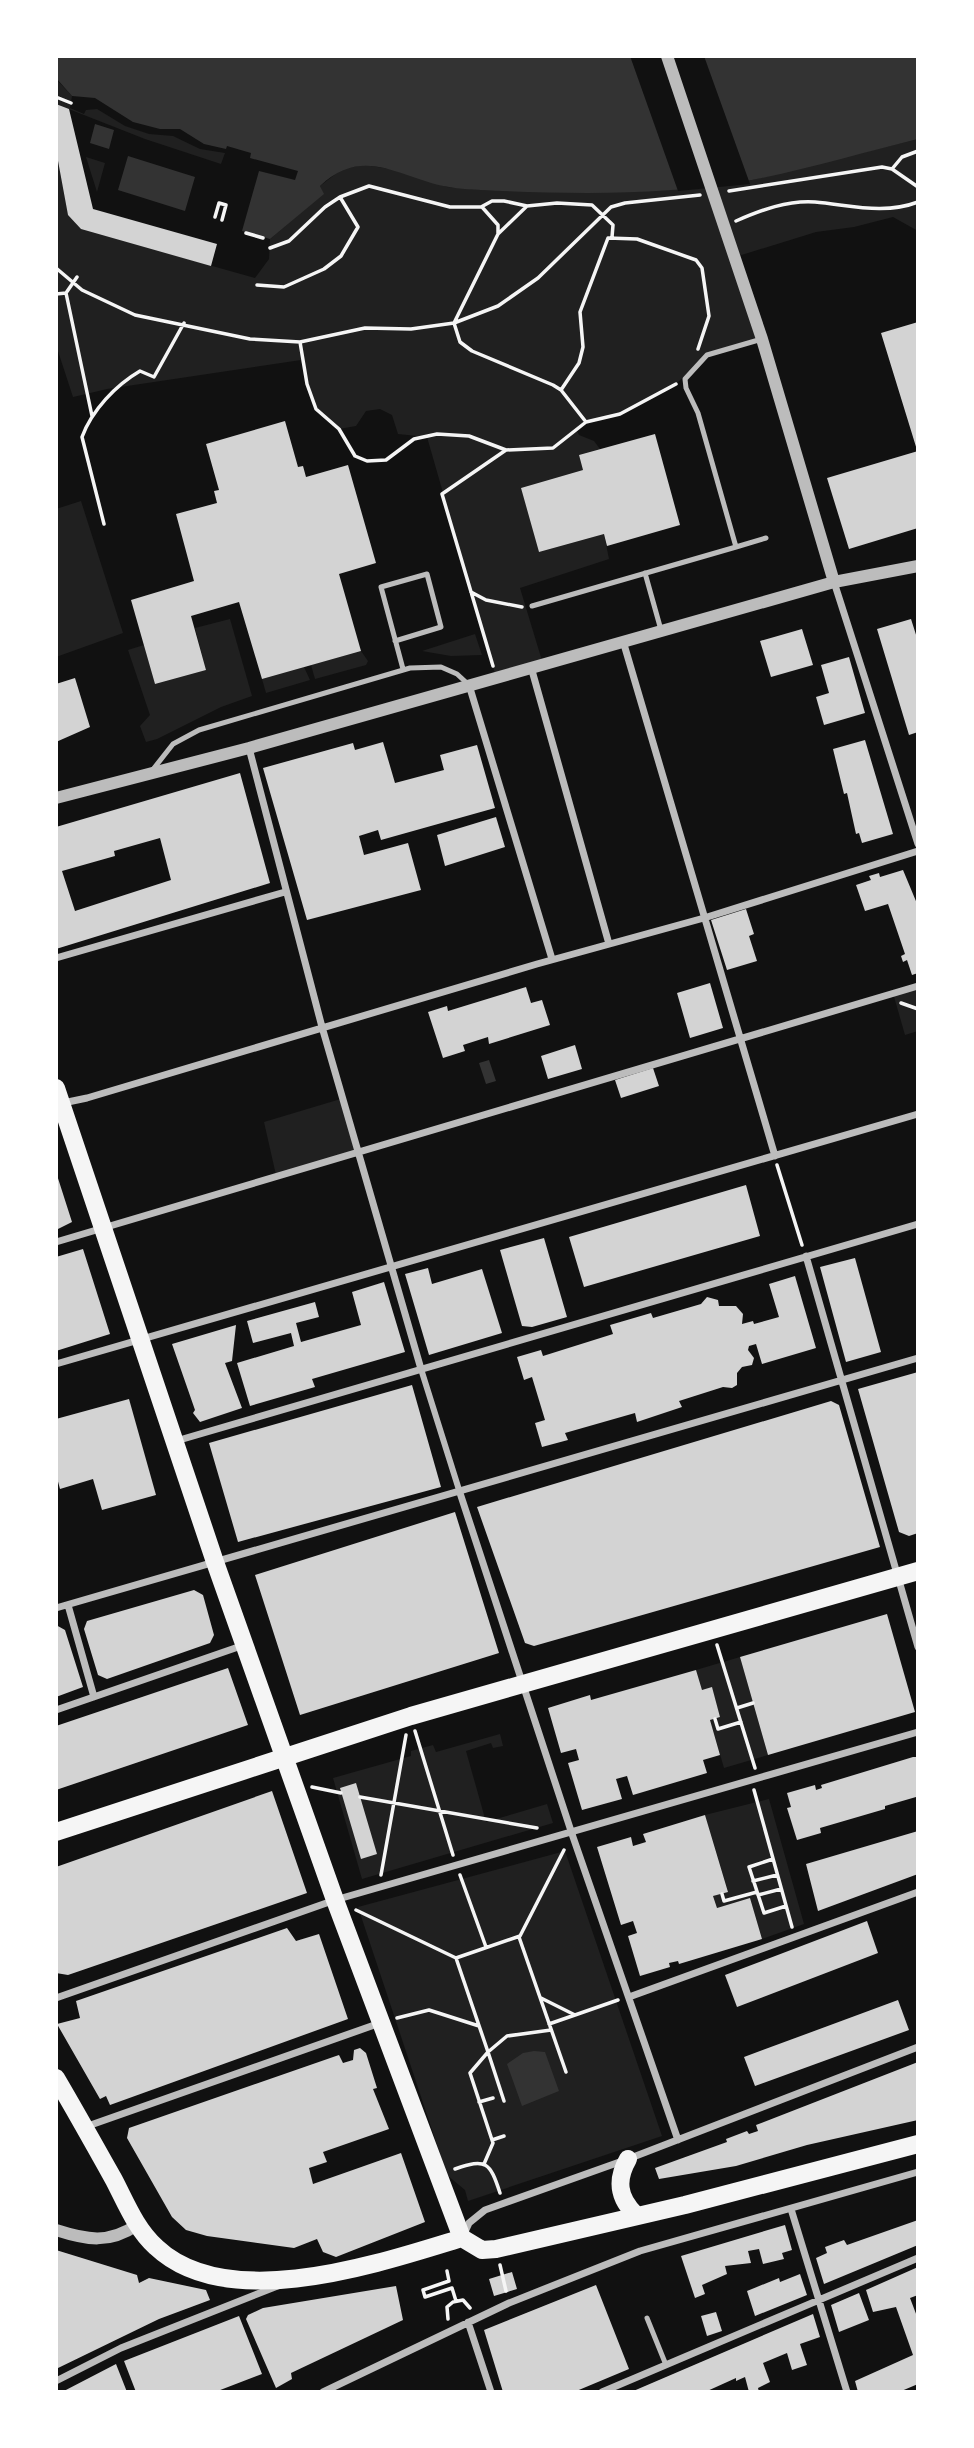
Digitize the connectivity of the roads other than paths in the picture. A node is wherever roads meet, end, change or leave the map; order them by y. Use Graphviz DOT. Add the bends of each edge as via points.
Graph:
graph roads {
  1 [pos="667,56"];
  2 [pos="762,339"];
  3 [pos="766,538"];
  4 [pos="736,547"];
  5 [pos="918,566"];
  6 [pos="645,573"];
  7 [pos="834,582"];
  8 [pos="529,607"];
  9 [pos="661,630"];
  10 [pos="395,640"];
  11 [pos="623,641"];
  12 [pos="531,667"];
  13 [pos="403,670"];
  14 [pos="469,685"];
  15 [pos="249,748"];
  16 [pos="147,776"];
  17 [pos="56,798"];
  18 [pos="918,844"];
  19 [pos="918,851"];
  20 [pos="285,892"];
  21 [pos="704,918"];
  22 [pos="609,944"];
  23 [pos="56,958"];
  24 [pos="552,959"];
  25 [pos="918,986"];
  26 [pos="322,1027"];
  27 [pos="740,1037"];
  28 [pos="58,1099"];
  29 [pos="918,1114"];
  30 [pos="358,1150"];
  31 [pos="775,1156"];
  32 [pos="918,1224"];
  33 [pos="104,1227"];
  34 [pos="56,1242"];
  35 [pos="806,1256"];
  36 [pos="392,1269"];
  37 [pos="142,1341"];
  38 [pos="918,1358"];
  39 [pos="56,1364"];
  40 [pos="421,1369"];
  41 [pos="842,1380"];
  42 [pos="175,1442"];
  43 [pos="460,1493"];
  44 [pos="215,1562"];
  45 [pos="918,1571"];
  46 [pos="900,1577"];
  47 [pos="68,1605"];
  48 [pos="56,1608"];
  49 [pos="245,1644"];
  50 [pos="918,1647"];
  51 [pos="522,1684"];
  52 [pos="94,1697"];
  53 [pos="56,1710"];
  54 [pos="918,1732"];
  55 [pos="286,1757"];
  56 [pos="56,1832"];
  57 [pos="572,1834"];
  58 [pos="918,1892"];
  59 [pos="335,1900"];
  60 [pos="629,1997"];
  61 [pos="56,1998"];
  62 [pos="380,2022"];
  63 [pos="918,2046"];
  64 [pos="56,2078"];
  65 [pos="85,2127"];
  66 [pos="678,2140"];
  67 [pos="918,2144"];
  68 [pos="628,2159"];
  69 [pos="918,2172"];
  70 [pos="791,2209"];
  71 [pos="635,2214"];
  72 [pos="137,2225"];
  73 [pos="56,2230"];
  74 [pos="462,2238"];
  75 [pos="918,2258"];
  76 [pos="294,2278"];
  77 [pos="817,2300"];
  78 [pos="647,2318"];
  79 [pos="472,2320"];
  80 [pos="666,2365"];
  81 [pos="56,2381"];
  82 [pos="323,2392"];
  83 [pos="491,2392"];
  84 [pos="602,2392"];
  85 [pos="847,2392"];
  1 -- 2 [label="street"];
  2 -- 4 [label="lane" via="707,355 685,379"];
  2 -- 7 [label="street"];
  3 -- 4 [label="lane"];
  4 -- 6 [label="lane"];
  5 -- 7 [label="street"];
  6 -- 8 [label="lane"];
  6 -- 9 [label="lane"];
  7 -- 9 [label="street"];
  7 -- 18 [label="street"];
  9 -- 11 [label="street"];
  10 -- 10 [label="lane" via="381,587 427,574 441,627"];
  10 -- 13 [label="lane"];
  11 -- 12 [label="street"];
  11 -- 21 [label="street"];
  12 -- 14 [label="street"];
  12 -- 22 [label="street"];
  13 -- 14 [label="lane" via="441,667"];
  13 -- 16 [label="lane" via="199,730 173,744"];
  14 -- 15 [label="street"];
  14 -- 24 [label="street"];
  15 -- 16 [label="street"];
  15 -- 20 [label="street"];
  16 -- 17 [label="street"];
  19 -- 21 [label="street"];
  20 -- 23 [label="street"];
  20 -- 26 [label="street"];
  21 -- 22 [label="street"];
  21 -- 27 [label="street"];
  22 -- 24 [label="street"];
  24 -- 26 [label="street"];
  25 -- 27 [label="street"];
  26 -- 28 [label="street" via="87,1098"];
  26 -- 30 [label="street"];
  27 -- 30 [label="street"];
  27 -- 31 [label="street"];
  28 -- 33 [label="main road"];
  29 -- 31 [label="street"];
  30 -- 33 [label="street"];
  30 -- 36 [label="street"];
  31 -- 36 [label="street"];
  32 -- 35 [label="street"];
  33 -- 34 [label="street"];
  33 -- 37 [label="main road"];
  35 -- 40 [label="street"];
  35 -- 41 [label="street"];
  36 -- 37 [label="street"];
  36 -- 40 [label="street"];
  37 -- 39 [label="street"];
  37 -- 42 [label="main road"];
  38 -- 41 [label="street"];
  40 -- 42 [label="street"];
  40 -- 43 [label="street"];
  41 -- 43 [label="street"];
  41 -- 46 [label="street"];
  42 -- 44 [label="main road"];
  43 -- 44 [label="street"];
  43 -- 51 [label="street"];
  44 -- 47 [label="street"];
  44 -- 49 [label="main road"];
  45 -- 46 [label="main road"];
  46 -- 50 [label="street"];
  46 -- 51 [label="main road"];
  47 -- 48 [label="street"];
  47 -- 52 [label="street"];
  49 -- 52 [label="street"];
  49 -- 55 [label="main road"];
  51 -- 55 [label="main road"];
  51 -- 57 [label="street"];
  52 -- 53 [label="street"];
  54 -- 57 [label="street"];
  55 -- 56 [label="main road"];
  55 -- 59 [label="main road"];
  57 -- 59 [label="street"];
  57 -- 60 [label="street"];
  58 -- 60 [label="street"];
  59 -- 61 [label="street"];
  59 -- 62 [label="main road"];
  60 -- 66 [label="street"];
  62 -- 65 [label="street"];
  62 -- 74 [label="main road"];
  63 -- 66 [label="street"];
  64 -- 65 [label="main road"];
  65 -- 72 [label="main road"];
  66 -- 68 [label="street"];
  67 -- 71 [label="main road"];
  68 -- 71 [label="main road" via="619,2183 626,2205"];
  68 -- 74 [label="street" via="485,2210 469,2223"];
  69 -- 70 [label="street"];
  70 -- 77 [label="street"];
  70 -- 79 [label="street" via="640,2251"];
  71 -- 74 [label="main road" via="496,2249 482,2250"];
  72 -- 73 [label="street" via="98,2241"];
  72 -- 76 [label="main road" via="180,2265 219,2277"];
  74 -- 76 [label="main road" via="345,2272"];
  75 -- 77 [label="street"];
  76 -- 81 [label="street" via="121,2348"];
  77 -- 80 [label="street"];
  77 -- 85 [label="street"];
  78 -- 80 [label="lane"];
  79 -- 82 [label="street"];
  79 -- 83 [label="street"];
  80 -- 84 [label="street"];
}
